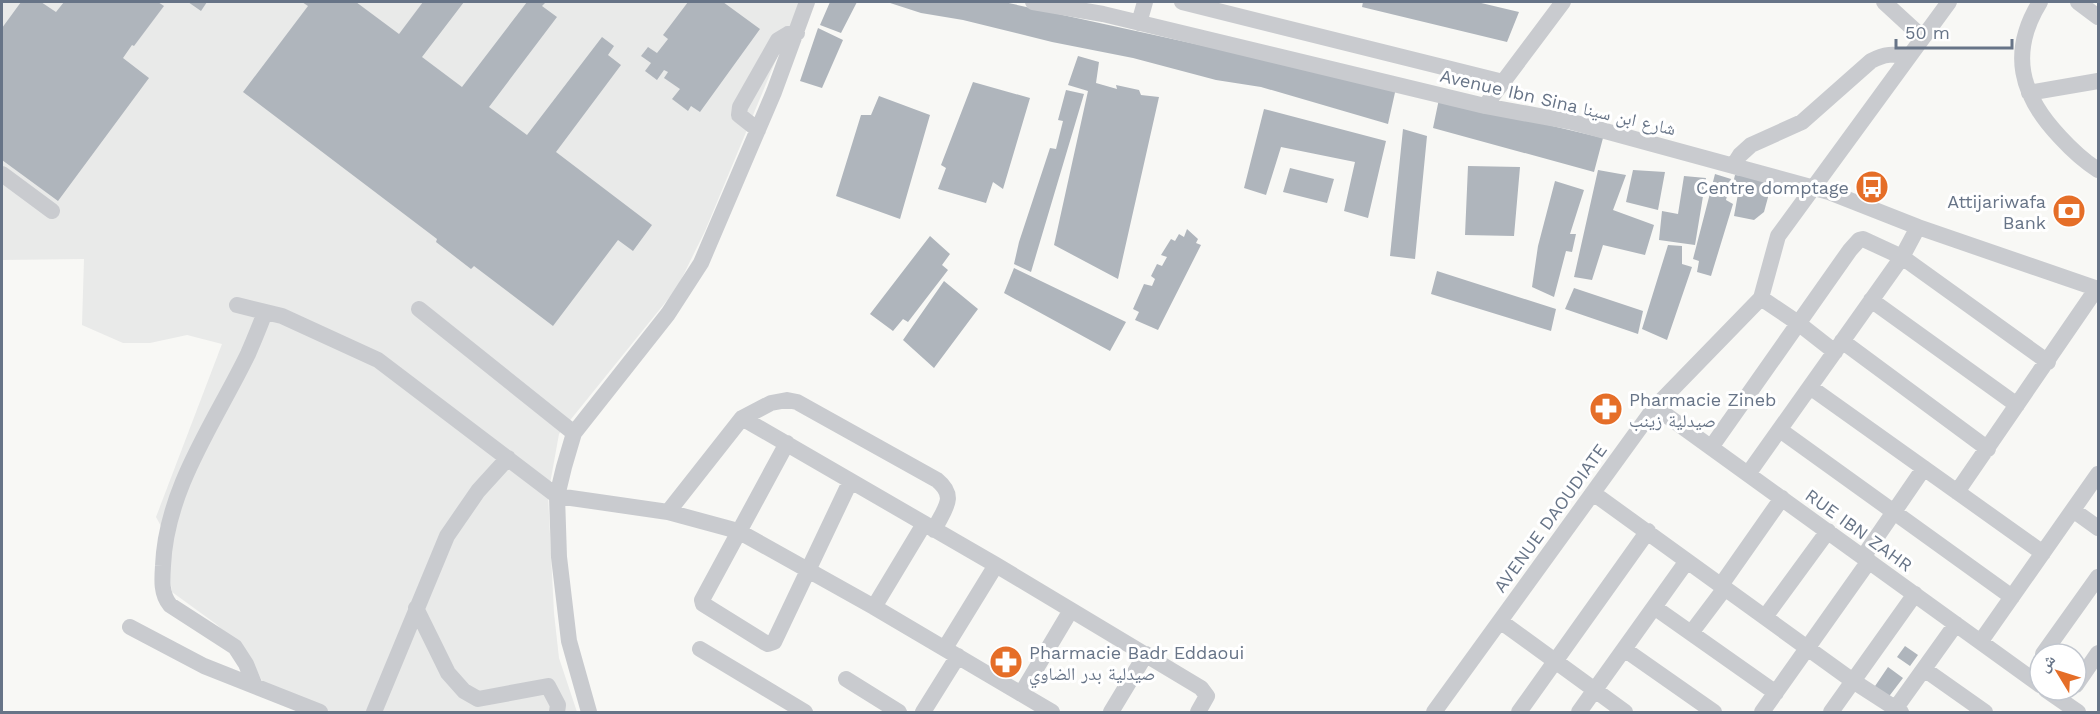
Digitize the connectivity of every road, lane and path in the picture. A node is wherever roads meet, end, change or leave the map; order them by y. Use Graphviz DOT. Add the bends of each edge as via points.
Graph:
graph roads {
  1 [pos="807,2"];
  2 [pos="1033,2"];
  3 [pos="1145,2"];
  4 [pos="1182,2"];
  5 [pos="1563,2"];
  6 [pos="1884,2"];
  7 [pos="1949,2"];
  8 [pos="2040,2"];
  9 [pos="2078,2"];
  10 [pos="2098,16"];
  11 [pos="1139,23"];
  12 [pos="797,33"];
  13 [pos="1922,37"];
  14 [pos="1908,57"];
  15 [pos="2098,81"];
  16 [pos="1503,82"];
  17 [pos="2029,93"];
  18 [pos="1485,106"];
  19 [pos="758,129"];
  20 [pos="1733,166"];
  21 [pos="2098,171"];
  22 [pos="2,174"];
  23 [pos="1813,188"];
  24 [pos="52,211"];
  25 [pos="1918,227"];
  26 [pos="1902,257"];
  27 [pos="2098,289"];
  28 [pos="1761,298"];
  29 [pos="1871,300"];
  30 [pos="237,304"];
  31 [pos="419,309"];
  32 [pos="265,312"];
  33 [pos="1798,323"];
  34 [pos="1838,347"];
  35 [pos="2048,362"];
  36 [pos="1810,387"];
  37 [pos="2017,405"];
  38 [pos="1655,407"];
  39 [pos="742,418"];
  40 [pos="1780,430"];
  41 [pos="574,434"];
  42 [pos="787,443"];
  43 [pos="1712,446"];
  44 [pos="1988,449"];
  45 [pos="508,458"];
  46 [pos="1924,468"];
  47 [pos="1748,474"];
  48 [pos="2098,474"];
  49 [pos="850,482"];
  50 [pos="1957,492"];
  51 [pos="1593,493"];
  52 [pos="557,496"];
  53 [pos="1782,498"];
  54 [pos="2073,510"];
  55 [pos="668,512"];
  56 [pos="1894,512"];
  57 [pos="929,527"];
  58 [pos="2098,528"];
  59 [pos="738,531"];
  60 [pos="1648,531"];
  61 [pos="1828,531"];
  62 [pos="2043,553"];
  63 [pos="1866,559"];
  64 [pos="1687,561"];
  65 [pos="996,565"];
  66 [pos="810,570"];
  67 [pos="2098,577"];
  68 [pos="1723,587"];
  69 [pos="1915,594"];
  70 [pos="2012,597"];
  71 [pos="874,607"];
  72 [pos="1654,607"];
  73 [pos="416,609"];
  74 [pos="1071,610"];
  75 [pos="1765,617"];
  76 [pos="1500,621"];
  77 [pos="1956,624"];
  78 [pos="130,627"];
  79 [pos="1691,633"];
  80 [pos="1981,641"];
  81 [pos="2052,642"];
  82 [pos="1808,648"];
  83 [pos="1624,649"];
  84 [pos="700,650"];
  85 [pos="952,652"];
  86 [pos="1146,654"];
  87 [pos="2097,656"];
  88 [pos="1556,662"];
  89 [pos="2088,668"];
  90 [pos="1924,669"];
  91 [pos="2028,676"];
  92 [pos="846,679"];
  93 [pos="1853,681"];
  94 [pos="255,686"];
  95 [pos="1595,691"];
  96 [pos="1776,693"];
  97 [pos="1021,694"];
  98 [pos="1897,711"];
  99 [pos="320,712"];
  100 [pos="374,712"];
  101 [pos="557,712"];
  102 [pos="589,712"];
  103 [pos="805,712"];
  104 [pos="899,712"];
  105 [pos="923,712"];
  106 [pos="1052,712"];
  107 [pos="1112,712"];
  108 [pos="1198,712"];
  109 [pos="1434,712"];
  110 [pos="1519,712"];
  111 [pos="1579,712"];
  112 [pos="1624,712"];
  113 [pos="1714,712"];
  114 [pos="1762,712"];
  115 [pos="1831,712"];
  116 [pos="1985,712"];
  1 -- 12 [label="street"];
  2 -- 11 [label="street, Avenue Ibn Sina شارع ابن سينا"];
  3 -- 11 [label="street"];
  4 -- 16 [label="street"];
  5 -- 16 [label="street"];
  6 -- 13 [label="street"];
  7 -- 13 [label="street, AVENUE DAOUDIATE"];
  8 -- 17 [label="street" via="2031,15 2022,43 2023,73"];
  9 -- 10 [label="street"];
  11 -- 18 [label="street, Avenue Ibn Sina شارع ابن سينا"];
  12 -- 19 [label="street"];
  12 -- 19 [label="street" via="778,40 740,107 739,115"];
  13 -- 14 [label="street, AVENUE DAOUDIATE"];
  14 -- 20 [label="street" via="1884,54 1871,61 1802,122 1751,145"];
  14 -- 23 [label="street, AVENUE DAOUDIATE"];
  15 -- 17 [label="street"];
  16 -- 18 [label="street"];
  17 -- 21 [label="street" via="2043,119"];
  18 -- 20 [label="street, Avenue Ibn Sina شارع ابن سينا" via="1572,122"];
  19 -- 41 [label="street" via="701,263 668,314"];
  20 -- 23 [label="street, Avenue Ibn Sina شارع ابن سينا"];
  22 -- 24 [label="street"];
  23 -- 25 [label="street, Avenue Ibn Sina شارع ابن سينا"];
  23 -- 28 [label="street, AVENUE DAOUDIATE" via="1778,236"];
  25 -- 26 [label="street"];
  25 -- 27 [label="street, Avenue Ibn Sina شارع ابن سينا"];
  26 -- 29 [label="street"];
  26 -- 33 [label="street" via="1863,238 1859,240"];
  26 -- 35 [label="street"];
  27 -- 35 [label="street"];
  28 -- 33 [label="street"];
  28 -- 38 [label="street, AVENUE DAOUDIATE"];
  29 -- 34 [label="street"];
  29 -- 37 [label="street"];
  30 -- 32 [label="street"];
  31 -- 41 [label="street"];
  32 -- 45 [label="street" via="302,324 378,360"];
  32 -- 94 [label="street" via="180,490 164,547 162,581 170,605 235,647"];
  33 -- 34 [label="street"];
  33 -- 43 [label="street"];
  34 -- 36 [label="street"];
  34 -- 44 [label="street"];
  35 -- 37 [label="street"];
  36 -- 40 [label="street"];
  36 -- 46 [label="street"];
  37 -- 44 [label="street"];
  38 -- 43 [label="street, RUE IBN ZAHR"];
  38 -- 51 [label="street, AVENUE DAOUDIATE"];
  39 -- 42 [label="street"];
  39 -- 55 [label="street"];
  39 -- 57 [label="street" via="771,403 797,402 937,480 946,488 949,498"];
  40 -- 47 [label="street"];
  40 -- 56 [label="street"];
  41 -- 52 [label="street"];
  42 -- 49 [label="street"];
  42 -- 59 [label="street"];
  43 -- 47 [label="street, RUE IBN ZAHR"];
  44 -- 50 [label="street"];
  45 -- 52 [label="street"];
  45 -- 73 [label="street" via="478,491 447,536"];
  46 -- 50 [label="street"];
  46 -- 56 [label="street"];
  47 -- 53 [label="street, RUE IBN ZAHR"];
  48 -- 54 [label="street"];
  49 -- 57 [label="street"];
  49 -- 66 [label="street"];
  50 -- 62 [label="street"];
  51 -- 60 [label="street"];
  51 -- 76 [label="street, AVENUE DAOUDIATE"];
  52 -- 55 [label="street"];
  52 -- 102 [label="street" via="559,557 569,641"];
  53 -- 61 [label="street, RUE IBN ZAHR"];
  53 -- 68 [label="street"];
  54 -- 58 [label="street"];
  54 -- 62 [label="street"];
  55 -- 59 [label="street"];
  56 -- 63 [label="street"];
  56 -- 70 [label="street"];
  57 -- 65 [label="street"];
  57 -- 71 [label="street"];
  59 -- 66 [label="street"];
  59 -- 66 [label="street" via="702,602 764,642 774,642"];
  60 -- 64 [label="street"];
  60 -- 88 [label="street"];
  61 -- 63 [label="street, RUE IBN ZAHR"];
  61 -- 75 [label="street"];
  62 -- 70 [label="street"];
  63 -- 69 [label="street, RUE IBN ZAHR"];
  63 -- 82 [label="street"];
  64 -- 68 [label="street"];
  64 -- 72 [label="street"];
  65 -- 74 [label="street"];
  65 -- 85 [label="street"];
  66 -- 71 [label="street"];
  67 -- 81 [label="street"];
  68 -- 75 [label="street"];
  68 -- 79 [label="street"];
  69 -- 77 [label="street, RUE IBN ZAHR"];
  69 -- 93 [label="street"];
  70 -- 80 [label="street"];
  71 -- 85 [label="street"];
  72 -- 79 [label="street"];
  72 -- 83 [label="street"];
  73 -- 100 [label="street"];
  73 -- 101 [label="street" via="448,673 464,691 478,699 548,686 558,705"];
  74 -- 86 [label="street"];
  74 -- 97 [label="street"];
  75 -- 82 [label="street"];
  76 -- 88 [label="street"];
  76 -- 109 [label="street, AVENUE DAOUDIATE"];
  77 -- 80 [label="street, RUE IBN ZAHR"];
  77 -- 90 [label="street"];
  78 -- 94 [label="street" via="204,666"];
  79 -- 96 [label="street"];
  80 -- 91 [label="street, RUE IBN ZAHR"];
  82 -- 93 [label="street"];
  82 -- 96 [label="street"];
  83 -- 95 [label="street"];
  83 -- 113 [label="street"];
  84 -- 103 [label="street"];
  85 -- 97 [label="street"];
  85 -- 105 [label="street"];
  86 -- 107 [label="street"];
  86 -- 108 [label="street" via="1205,691 1205,702"];
  87 -- 89 [label="street"];
  88 -- 95 [label="street"];
  88 -- 110 [label="street"];
  90 -- 98 [label="street"];
  90 -- 116 [label="street"];
  92 -- 104 [label="street"];
  93 -- 98 [label="street"];
  93 -- 115 [label="street"];
  94 -- 99 [label="street"];
  95 -- 111 [label="street"];
  95 -- 112 [label="street"];
  96 -- 114 [label="street"];
  97 -- 106 [label="street"];
}
